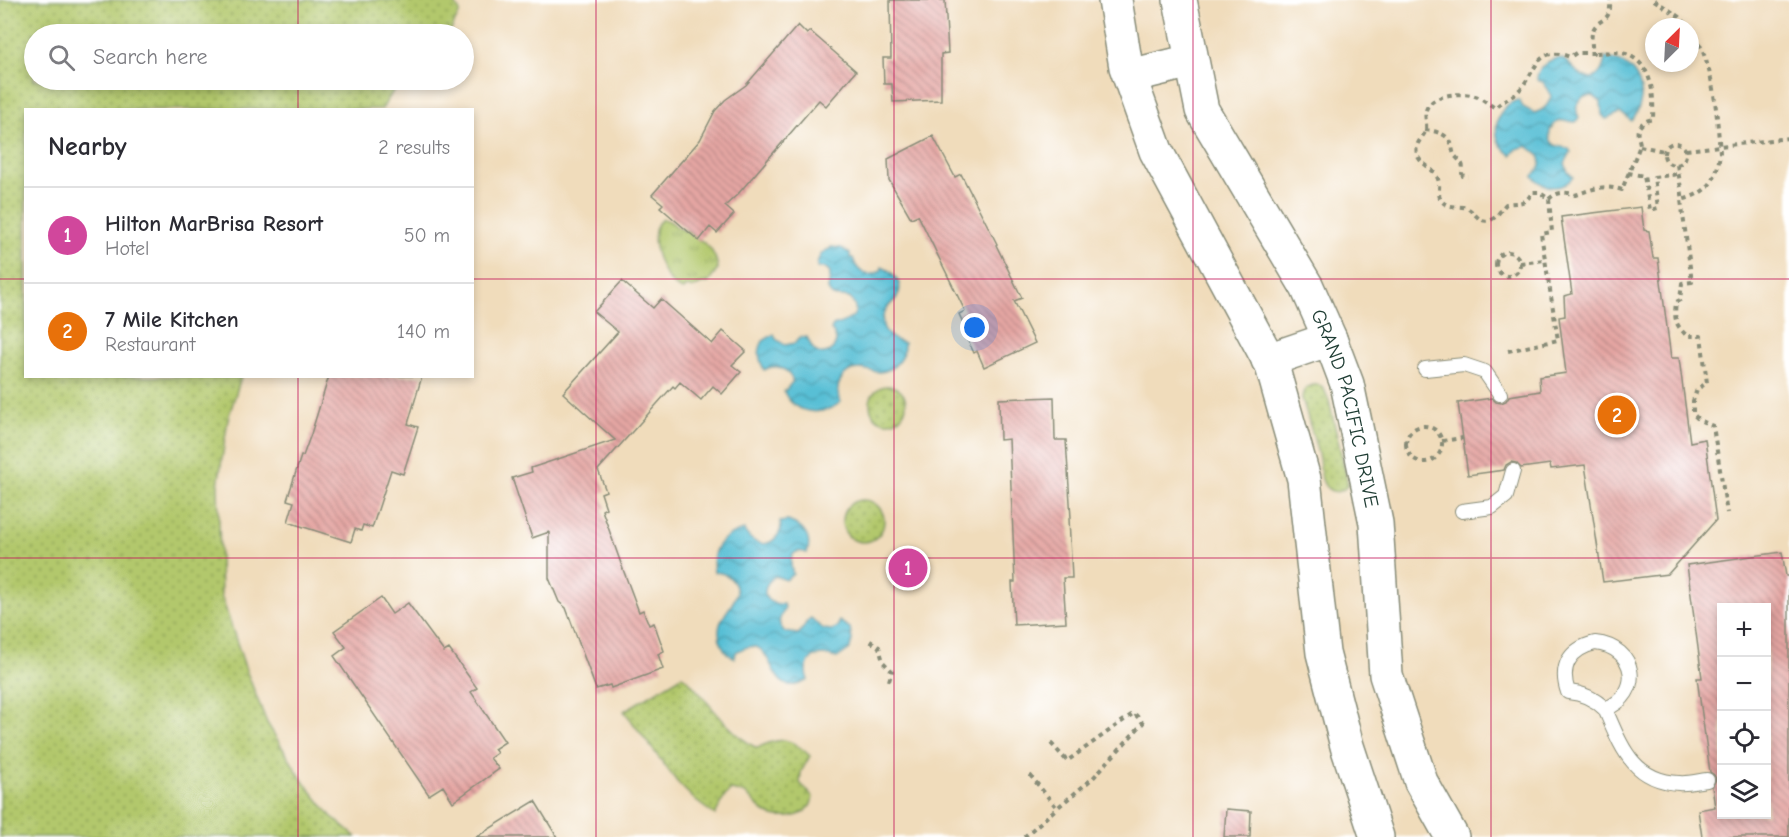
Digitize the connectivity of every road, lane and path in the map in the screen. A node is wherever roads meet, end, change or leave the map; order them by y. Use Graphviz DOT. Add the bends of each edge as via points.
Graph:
graph roads {
  1 [pos="1115,0"];
  2 [pos="1179,0"];
  3 [pos="1610,0"];
  4 [pos="1654,0"];
  5 [pos="1681,18"];
  6 [pos="1699,44"];
  7 [pos="1593,53"];
  8 [pos="1191,61"];
  9 [pos="1130,76"];
  10 [pos="1425,130"];
  11 [pos="1789,138"];
  12 [pos="1640,146"];
  13 [pos="1719,147"];
  14 [pos="1686,150"];
  15 [pos="1664,151"];
  16 [pos="1677,165"];
  17 [pos="1628,173"];
  18 [pos="1679,174"];
  19 [pos="1468,177"];
  20 [pos="1549,199"];
  21 [pos="1683,200"];
  22 [pos="1545,260"];
  23 [pos="1520,262"];
  24 [pos="1330,339"];
  25 [pos="1508,351"];
  26 [pos="1268,360"];
  27 [pos="1425,369"];
  28 [pos="1500,394"];
  29 [pos="1463,438"];
  30 [pos="1442,441"];
  31 [pos="1513,471"];
  32 [pos="1462,511"];
  33 [pos="1727,513"];
  34 [pos="870,641"];
  35 [pos="888,681"];
  36 [pos="1605,709"];
  37 [pos="1048,741"];
  38 [pos="1030,775"];
  39 [pos="1707,780"];
  40 [pos="1057,807"];
  41 [pos="1030,832"];
  42 [pos="1024,837"];
  43 [pos="1034,837"];
  44 [pos="1377,837"];
  45 [pos="1452,837"];
  1 -- 9 [label="street"];
  2 -- 8 [label="street, GRAND PACIFIC DRIVE"];
  3 -- 7 [label="path" via="1611,10 1593,32"];
  4 -- 5 [label="path"];
  6 -- 13 [label="path" via="1710,70"];
  7 -- 10 [label="path" via="1570,57 1552,53 1542,58 1514,94 1495,108 1466,94 1436,100 1425,112"];
  7 -- 12 [label="path" via="1624,53 1645,70 1651,82 1653,119 1640,126"];
  8 -- 9 [label="street"];
  8 -- 24 [label="street, GRAND PACIFIC DRIVE" via="1202,110 1307,287"];
  9 -- 26 [label="street" via="1156,151"];
  10 -- 19 [label="path" via="1435,131 1450,141 1455,156 1463,162 1462,173"];
  10 -- 20 [label="path" via="1416,151 1440,180 1440,195 1447,205 1467,208 1488,221 1506,204 1522,203 1533,192"];
  11 -- 13 [label="path"];
  12 -- 15 [label="path"];
  12 -- 17 [label="path"];
  13 -- 14 [label="path"];
  13 -- 21 [label="path" via="1719,167 1712,181 1702,193"];
  14 -- 15 [label="path" via="1675,142"];
  14 -- 16 [label="path" via="1684,161"];
  15 -- 16 [label="path" via="1667,161"];
  16 -- 18 [label="path"];
  17 -- 18 [label="path" via="1644,176 1650,210 1658,208 1654,177"];
  17 -- 20 [label="path" via="1622,190 1607,186 1575,195 1559,193"];
  18 -- 21 [label="path"];
  20 -- 22 [label="path" via="1552,232 1541,234"];
  21 -- 33 [label="path" via="1692,282 1682,283 1675,316 1677,326 1687,336 1701,336 1707,383 1697,389 1693,414 1713,426"];
  22 -- 23 [label="path"];
  22 -- 25 [label="path" via="1558,340"];
  23 -- 23 [label="path" via="1518,270 1509,277 1498,273 1495,265 1497,257 1508,252"];
  24 -- 26 [label="street"];
  24 -- 45 [label="street, GRAND PACIFIC DRIVE" via="1347,384 1376,523 1386,675 1421,782"];
  26 -- 44 [label="street" via="1304,479 1323,653 1347,746"];
  27 -- 28 [label="lane" via="1464,364 1485,372"];
  29 -- 30 [label="path"];
  30 -- 30 [label="path" via="1436,430 1424,426 1408,435 1406,447 1411,457 1427,462 1437,457"];
  31 -- 32 [label="lane" via="1506,496 1492,507"];
  34 -- 35 [label="path" via="879,647 883,662 892,671"];
  36 -- 36 [label="lane" via="1623,698 1631,678 1629,666 1616,649 1595,643 1575,651 1565,670 1565,682 1568,692 1580,693"];
  36 -- 39 [label="lane" via="1636,768 1657,780"];
  37 -- 40 [label="path" via="1067,761 1134,713 1143,723 1093,778"];
  38 -- 40 [label="path"];
  40 -- 41 [label="path"];
  41 -- 42 [label="path"];
  41 -- 43 [label="path"];
}
